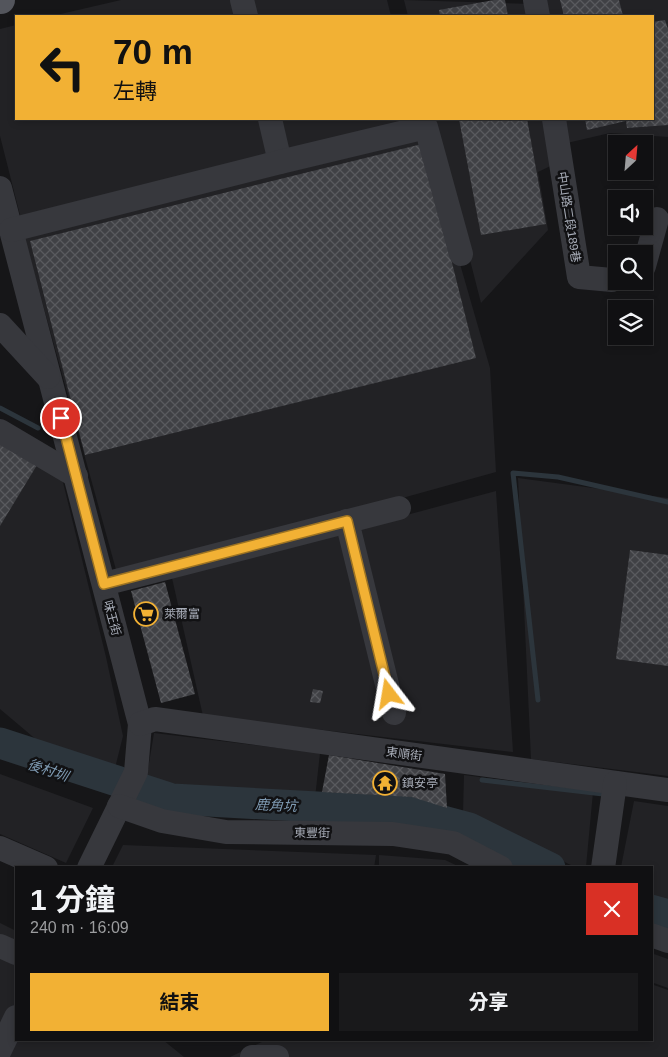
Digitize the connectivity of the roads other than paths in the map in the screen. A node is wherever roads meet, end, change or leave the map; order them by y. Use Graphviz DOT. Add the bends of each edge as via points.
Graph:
graph roads {
  1 [pos="242,0"];
  2 [pos="535,0"];
  3 [pos="246,15"];
  4 [pos="538,15"];
  5 [pos="270,120"];
  6 [pos="554,120"];
  7 [pos="280,162"];
  8 [pos="0,188"];
  9 [pos="658,220"];
  10 [pos="11,230"];
  11 [pos="650,245"];
  12 [pos="461,254"];
  13 [pos="608,280"];
  14 [pos="0,325"];
  15 [pos="51,380"];
  16 [pos="0,431"];
  17 [pos="76,476"];
  18 [pos="399,508"];
  19 [pos="347,521"];
  20 [pos="104,584"];
  21 [pos="394,713"];
  22 [pos="140,724"];
  23 [pos="614,783"];
  24 [pos="668,790"];
  25 [pos="119,805"];
  26 [pos="0,848"];
  27 [pos="41,866"];
  28 [pos="90,866"];
  29 [pos="497,866"];
  30 [pos="603,866"];
  31 [pos="653,936"];
  32 [pos="668,941"];
  33 [pos="0,946"];
  34 [pos="15,953"];
  35 [pos="15,1019"];
  36 [pos="0,1050"];
  37 [pos="252,1057"];
  38 [pos="277,1057"];
  1 -- 3 [label="street"];
  2 -- 4 [label="street"];
  5 -- 7 [label="street"];
  6 -- 13 [label="street, 中山路二段189巷" via="578,278"];
  7 -- 10 [label="street"];
  7 -- 12 [label="street" via="426,127"];
  8 -- 10 [label="street, 味王街"];
  9 -- 11 [label="street"];
  10 -- 15 [label="street, 味王街"];
  14 -- 15 [label="street"];
  15 -- 17 [label="street, 味王街"];
  16 -- 17 [label="street"];
  17 -- 20 [label="street, 味王街"];
  18 -- 19 [label="street"];
  19 -- 20 [label="street"];
  19 -- 21 [label="street"];
  20 -- 22 [label="street, 味王街"];
  22 -- 23 [label="street, 東順街" via="155,719"];
  22 -- 25 [label="street, 味王街" via="136,772"];
  23 -- 24 [label="street, 東順街"];
  23 -- 30 [label="street"];
  25 -- 28 [label="street, 味王街"];
  25 -- 29 [label="street, 東豐街" via="162,821 226,832 393,834 452,843"];
  26 -- 27 [label="street"];
  31 -- 32 [label="street"];
  33 -- 34 [label="street"];
  35 -- 36 [label="street"];
  37 -- 38 [label="street"];
}
